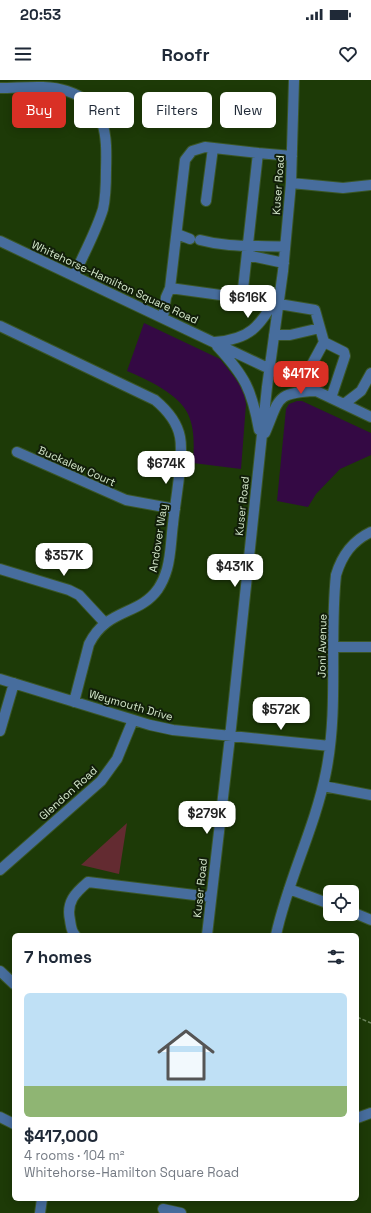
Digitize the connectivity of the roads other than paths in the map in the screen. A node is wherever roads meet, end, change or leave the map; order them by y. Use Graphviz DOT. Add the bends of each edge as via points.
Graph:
graph roads {
  1 [pos="294,80"];
  2 [pos="0,88"];
  3 [pos="213,148"];
  4 [pos="258,153"];
  5 [pos="292,156"];
  6 [pos="291,183"];
  7 [pos="371,185"];
  8 [pos="206,202"];
  9 [pos="177,234"];
  10 [pos="0,241"];
  11 [pos="285,247"];
  12 [pos="247,251"];
  13 [pos="284,263"];
  14 [pos="74,276"];
  15 [pos="170,288"];
  16 [pos="280,292"];
  17 [pos="278,304"];
  18 [pos="163,318"];
  19 [pos="0,326"];
  20 [pos="320,328"];
  21 [pos="274,335"];
  22 [pos="213,342"];
  23 [pos="324,342"];
  24 [pos="270,368"];
  25 [pos="371,373"];
  26 [pos="295,380"];
  27 [pos="316,390"];
  28 [pos="331,398"];
  29 [pos="344,404"];
  30 [pos="371,416"];
  31 [pos="261,442"];
  32 [pos="17,452"];
  33 [pos="175,509"];
  34 [pos="371,532"];
  35 [pos="0,569"];
  36 [pos="105,622"];
  37 [pos="334,647"];
  38 [pos="371,647"];
  39 [pos="0,679"];
  40 [pos="14,683"];
  41 [pos="74,702"];
  42 [pos="133,720"];
  43 [pos="0,731"];
  44 [pos="230,737"];
  45 [pos="330,746"];
  46 [pos="323,786"];
  47 [pos="371,795"];
  48 [pos="0,870"];
  49 [pos="289,889"];
  50 [pos="211,896"];
  51 [pos="323,901"];
  52 [pos="359,915"];
  53 [pos="371,920"];
  54 [pos="74,933"];
  55 [pos="207,933"];
  56 [pos="277,933"];
  57 [pos="0,971"];
  58 [pos="12,982"];
  59 [pos="371,1113"];
  60 [pos="0,1117"];
  61 [pos="359,1117"];
  62 [pos="12,1123"];
  63 [pos="42,1201"];
  64 [pos="164,1207"];
  65 [pos="40,1213"];
  66 [pos="181,1213"];
  1 -- 5 [label="street, Kuser Road"];
  2 -- 14 [label="street" via="66,90 88,102 104,128 107,138 106,197"];
  3 -- 4 [label="street"];
  3 -- 8 [label="street"];
  3 -- 9 [label="street" via="205,147 192,151 186,160"];
  4 -- 5 [label="street"];
  4 -- 12 [label="street"];
  5 -- 6 [label="street, Kuser Road"];
  6 -- 7 [label="street" via="343,188"];
  6 -- 11 [label="street, Kuser Road"];
  9 -- 12 [label="street"];
  9 -- 15 [label="street"];
  10 -- 14 [label="street, Whitehorse-Hamilton Square Road"];
  11 -- 12 [label="street"];
  11 -- 13 [label="street, Kuser Road"];
  12 -- 13 [label="street"];
  12 -- 15 [label="street" via="242,298"];
  13 -- 16 [label="street, Kuser Road"];
  14 -- 18 [label="street, Whitehorse-Hamilton Square Road"];
  15 -- 18 [label="street"];
  16 -- 17 [label="street, Kuser Road"];
  16 -- 22 [label="street" via="250,333 241,338"];
  17 -- 20 [label="street" via="314,310"];
  17 -- 21 [label="street, Kuser Road"];
  18 -- 22 [label="street, Whitehorse-Hamilton Square Road"];
  19 -- 33 [label="street, Andover Way" via="149,396 165,408 177,426 182,447"];
  20 -- 21 [label="street" via="290,335"];
  20 -- 23 [label="street"];
  21 -- 24 [label="street, Kuser Road"];
  22 -- 24 [label="street, Whitehorse-Hamilton Square Road"];
  22 -- 31 [label="street" via="237,368 250,389"];
  23 -- 26 [label="street" via="311,366"];
  23 -- 28 [label="street" via="344,352 345,356"];
  24 -- 26 [label="street, Whitehorse-Hamilton Square Road"];
  24 -- 31 [label="street, Kuser Road"];
  25 -- 29 [label="street" via="361,391"];
  26 -- 27 [label="street, Whitehorse-Hamilton Square Road"];
  27 -- 28 [label="street, Whitehorse-Hamilton Square Road"];
  27 -- 31 [label="street" via="292,392 284,396 278,402"];
  28 -- 29 [label="street, Whitehorse-Hamilton Square Road"];
  29 -- 30 [label="street, Whitehorse-Hamilton Square Road"];
  31 -- 44 [label="street, Kuser Road"];
  32 -- 33 [label="street, Buckalew Court" via="126,500"];
  33 -- 36 [label="street, Andover Way" via="167,568 158,589 142,604"];
  34 -- 37 [label="street, Joni Avenue" via="352,545 339,565 335,586"];
  35 -- 36 [label="street" via="69,590 83,599"];
  36 -- 41 [label="street, Andover Way" via="89,644"];
  37 -- 38 [label="street"];
  37 -- 45 [label="street, Joni Avenue"];
  39 -- 40 [label="street, Weymouth Drive"];
  40 -- 41 [label="street, Weymouth Drive"];
  40 -- 43 [label="street"];
  41 -- 42 [label="street, Weymouth Drive"];
  42 -- 44 [label="street, Weymouth Drive" via="173,730"];
  42 -- 48 [label="street, Glendon Road" via="117,759 101,781"];
  44 -- 45 [label="street, Weymouth Drive"];
  44 -- 50 [label="street, Kuser Road"];
  45 -- 46 [label="street, Joni Avenue"];
  46 -- 47 [label="street"];
  46 -- 49 [label="street, Joni Avenue"];
  49 -- 51 [label="street"];
  49 -- 56 [label="street, Joni Avenue"];
  50 -- 54 [label="street" via="88,882 75,893 67,909"];
  50 -- 55 [label="street, Kuser Road"];
  52 -- 53 [label="street"];
  57 -- 58 [label="street"];
  59 -- 61 [label="street"];
  60 -- 62 [label="street"];
  63 -- 65 [label="street"];
  64 -- 66 [label="street"];
}
